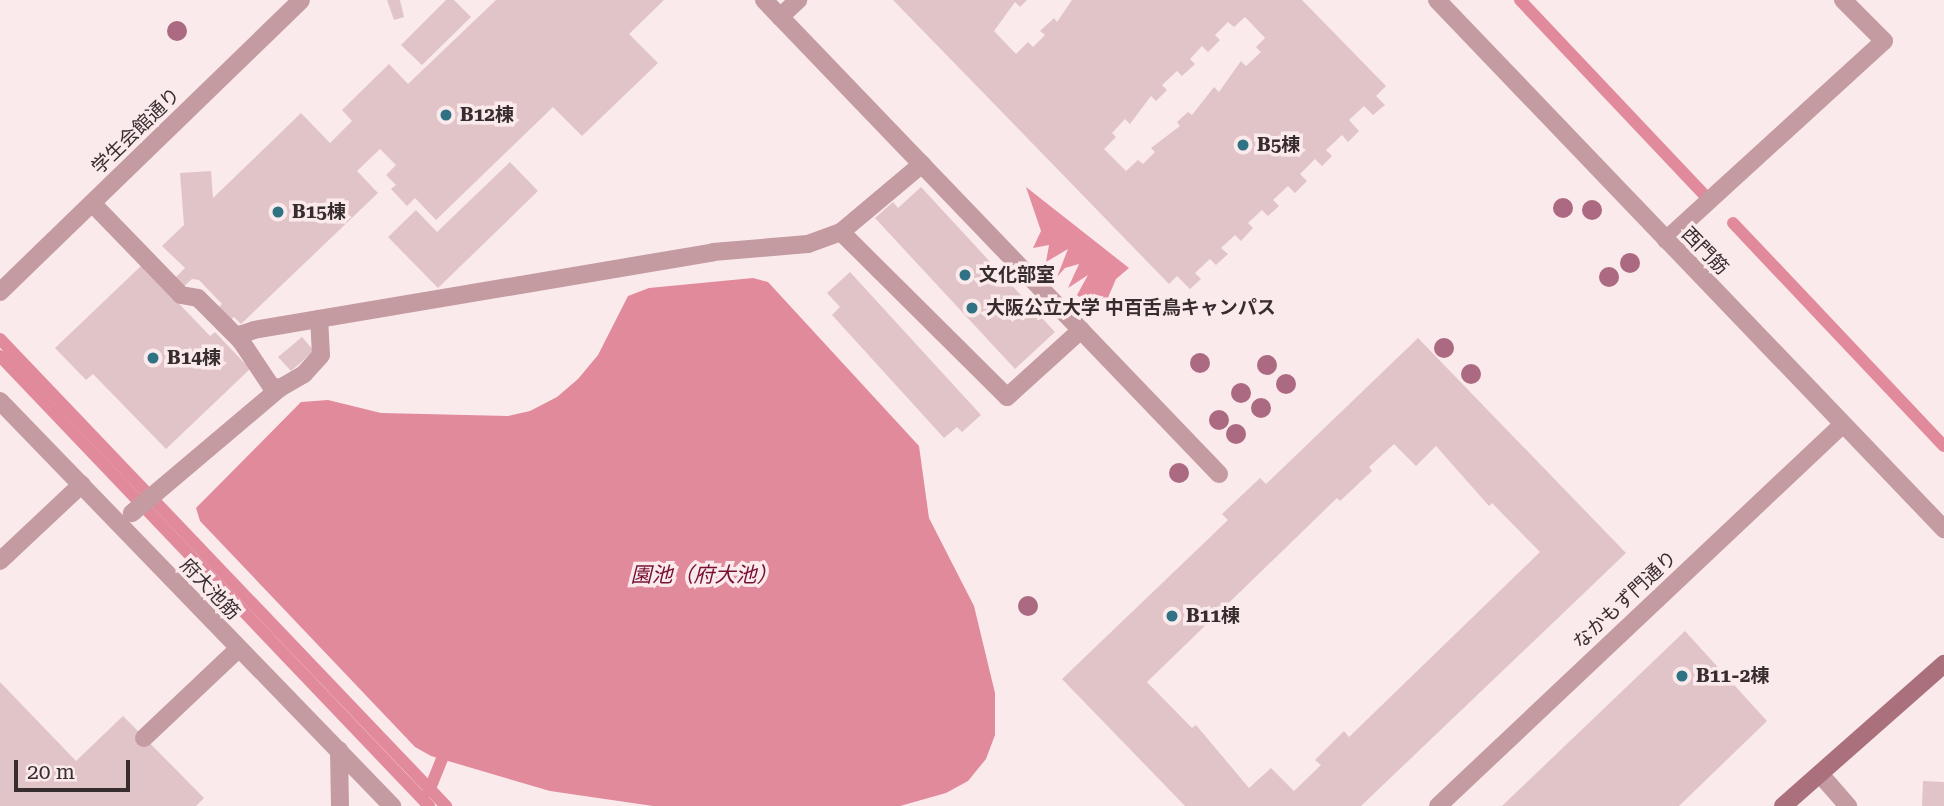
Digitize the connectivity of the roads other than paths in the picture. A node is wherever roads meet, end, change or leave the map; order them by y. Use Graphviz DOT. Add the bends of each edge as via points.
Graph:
graph roads {
  1 [pos="301,0"];
  2 [pos="764,0"];
  3 [pos="798,0"];
  4 [pos="1437,0"];
  5 [pos="1843,0"];
  6 [pos="780,16"];
  7 [pos="922,164"];
  8 [pos="92,203"];
  9 [pos="841,232"];
  10 [pos="1666,240"];
  11 [pos="4,280"];
  12 [pos="318,319"];
  13 [pos="1081,330"];
  14 [pos="241,341"];
  15 [pos="279,388"];
  16 [pos="0,401"];
  17 [pos="1842,425"];
  18 [pos="1219,474"];
  19 [pos="82,484"];
  20 [pos="129,516"];
  21 [pos="1944,529"];
  22 [pos="0,561"];
  23 [pos="238,649"];
  24 [pos="1944,664"];
  25 [pos="144,738"];
  26 [pos="339,750"];
  27 [pos="1820,774"];
  28 [pos="340,806"];
  29 [pos="391,806"];
  30 [pos="1438,806"];
  31 [pos="1783,806"];
  32 [pos="1848,806"];
  1 -- 8 [label="lane, 学生会館通り"];
  2 -- 6 [label="lane"];
  3 -- 6 [label="lane"];
  4 -- 10 [label="lane, 西門筋"];
  5 -- 10 [label="lane" via="1884,41"];
  6 -- 7 [label="lane"];
  7 -- 9 [label="lane"];
  7 -- 13 [label="lane"];
  8 -- 11 [label="lane, 学生会館通り"];
  8 -- 14 [label="lane" via="181,295 198,298"];
  9 -- 12 [label="lane" via="808,244 713,252"];
  9 -- 13 [label="lane" via="1007,397"];
  10 -- 17 [label="lane, 西門筋"];
  12 -- 14 [label="lane" via="246,332"];
  12 -- 15 [label="lane" via="321,355 304,374"];
  13 -- 18 [label="lane"];
  14 -- 15 [label="lane" via="271,386"];
  15 -- 20 [label="lane"];
  16 -- 19 [label="lane, 府大池筋"];
  17 -- 21 [label="lane, 西門筋"];
  17 -- 30 [label="lane, なかもず門通り"];
  19 -- 20 [label="lane, 府大池筋"];
  19 -- 22 [label="lane"];
  20 -- 23 [label="lane, 府大池筋"];
  23 -- 25 [label="lane"];
  23 -- 26 [label="lane, 府大池筋"];
  24 -- 27 [label="street"];
  26 -- 28 [label="lane"];
  26 -- 29 [label="lane, 府大池筋"];
  27 -- 31 [label="street"];
  27 -- 32 [label="lane"];
}
